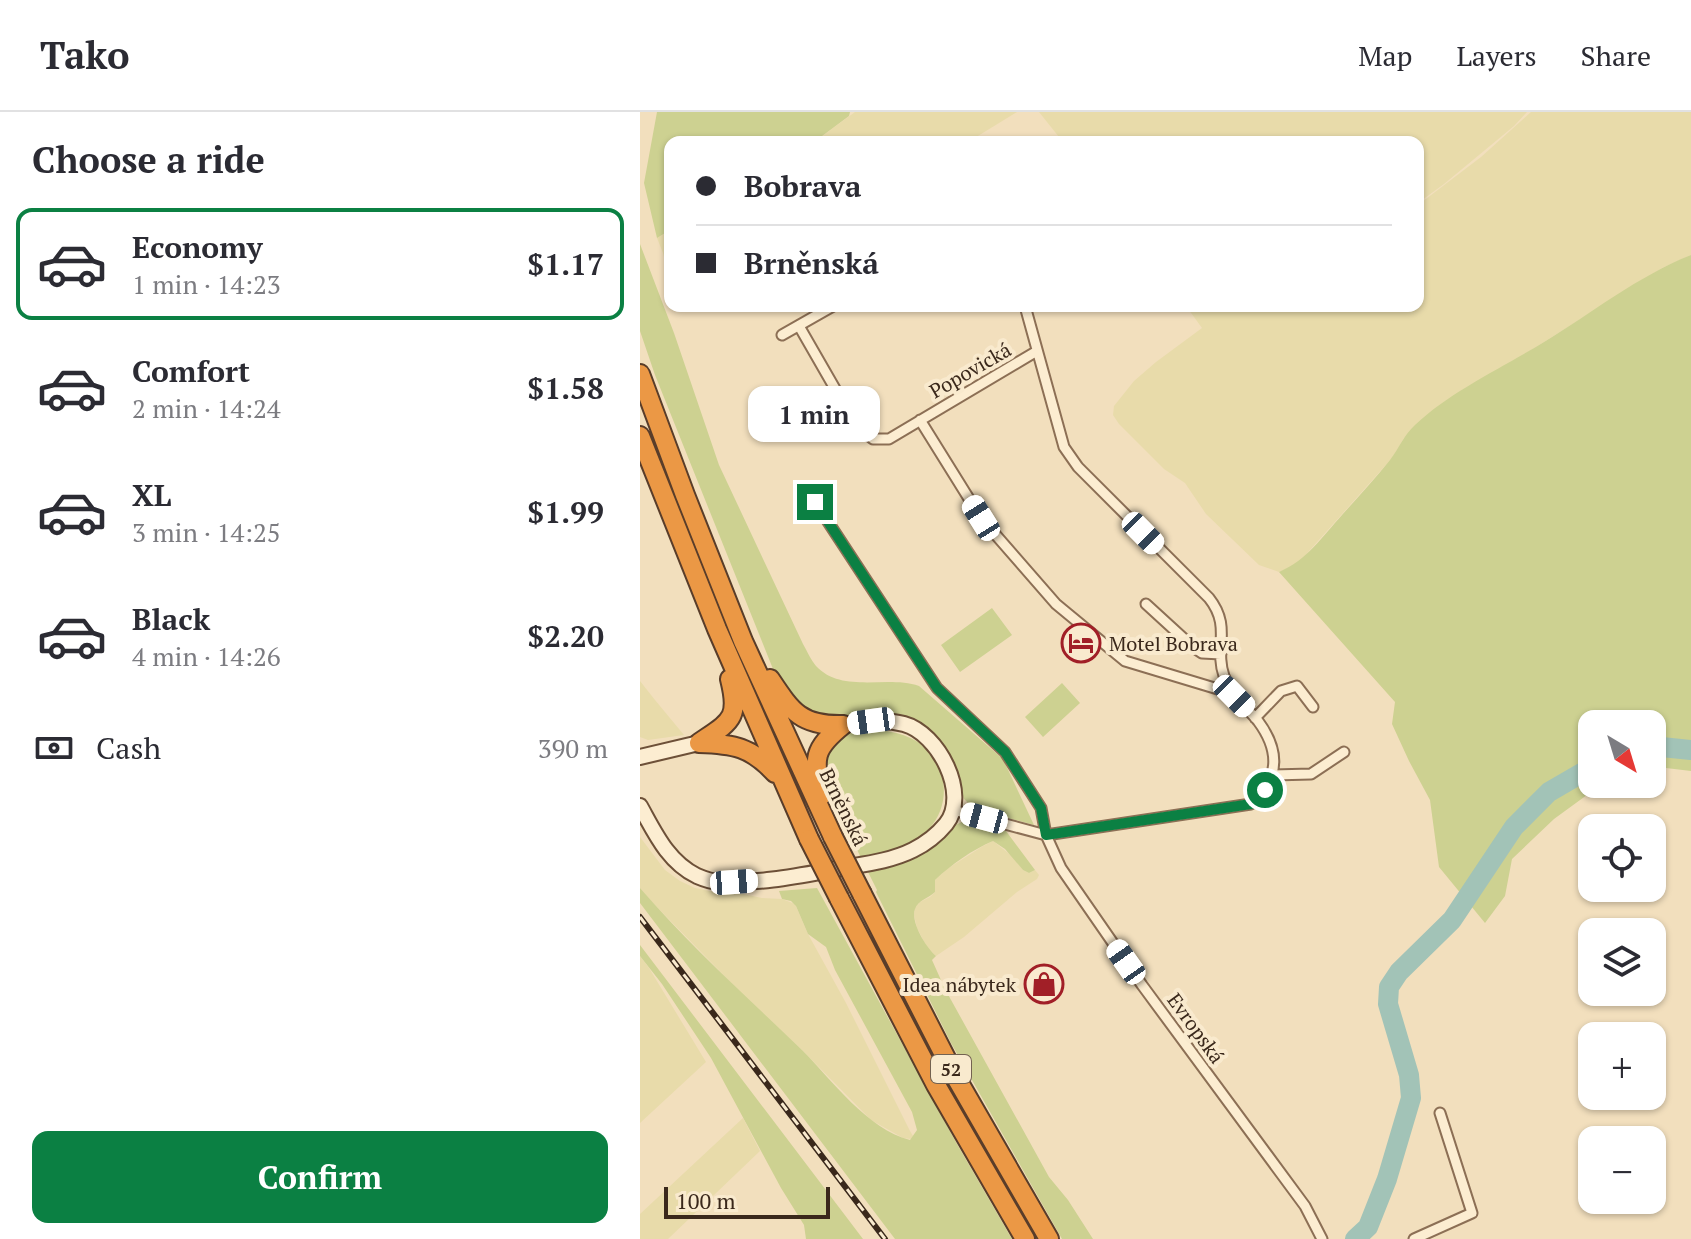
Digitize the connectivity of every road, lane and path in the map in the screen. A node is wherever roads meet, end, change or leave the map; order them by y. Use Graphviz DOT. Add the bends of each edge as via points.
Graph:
graph roads {
  1 [pos="823,312"];
  2 [pos="1027,312"];
  3 [pos="799,326"];
  4 [pos="782,335"];
  5 [pos="1037,351"];
  6 [pos="640,374"];
  7 [pos="920,420"];
  8 [pos="640,436"];
  9 [pos="815,502"];
  10 [pos="1146,604"];
  11 [pos="717,629"];
  12 [pos="743,641"];
  13 [pos="1221,654"];
  14 [pos="1231,693"];
  15 [pos="1313,707"];
  16 [pos="1255,718"];
  17 [pos="843,725"];
  18 [pos="699,743"];
  19 [pos="1344,752"];
  20 [pos="640,757"];
  21 [pos="1273,775"];
  22 [pos="785,784"];
  23 [pos="640,806"];
  24 [pos="953,810"];
  25 [pos="1046,835"];
  26 [pos="833,837"];
  27 [pos="1440,1113"];
  28 [pos="1025,1239"];
  29 [pos="1049,1239"];
  30 [pos="1322,1239"];
  31 [pos="1414,1239"];
  1 -- 3 [label="street"];
  2 -- 5 [label="street, Popovická"];
  3 -- 4 [label="street"];
  3 -- 7 [label="street, Popovická" via="857,427 873,439 889,439"];
  5 -- 7 [label="street, Popovická"];
  5 -- 13 [label="street, Popovická" via="1064,447 1214,605 1222,623"];
  6 -- 12 [label="highway, Brněnská / 52"];
  7 -- 14 [label="street" via="981,518 1056,604 1125,661"];
  8 -- 11 [label="highway, 52"];
  9 -- 25 [label="street" via="937,688 1005,752 1041,808"];
  10 -- 13 [label="street" via="1193,647"];
  11 -- 18 [label="highway" via="735,708 725,725"];
  11 -- 22 [label="highway, 52"];
  12 -- 17 [label="highway" via="797,713 817,724"];
  12 -- 26 [label="highway, Brněnská / 52"];
  13 -- 14 [label="street, Popovická"];
  14 -- 16 [label="street, Popovická"];
  15 -- 16 [label="street" via="1297,686 1281,691"];
  16 -- 21 [label="street, Popovická" via="1270,744"];
  17 -- 24 [label="street" via="883,721 923,734 947,767 955,794"];
  17 -- 26 [label="highway" via="822,744 816,764"];
  18 -- 20 [label="street"];
  18 -- 22 [label="highway" via="752,753"];
  19 -- 21 [label="street" via="1311,774"];
  21 -- 25 [label="street" via="1251,804"];
  22 -- 28 [label="highway, 52, bridge" via="936,1085"];
  23 -- 24 [label="street" via="674,860 694,875 720,882 780,878 888,859 928,841"];
  24 -- 25 [label="street"];
  25 -- 30 [label="street, Evropská" via="1061,868 1305,1206"];
  26 -- 29 [label="highway, Brněnská / 52, bridge" via="954,1074"];
  27 -- 31 [label="street" via="1472,1213"];
}
